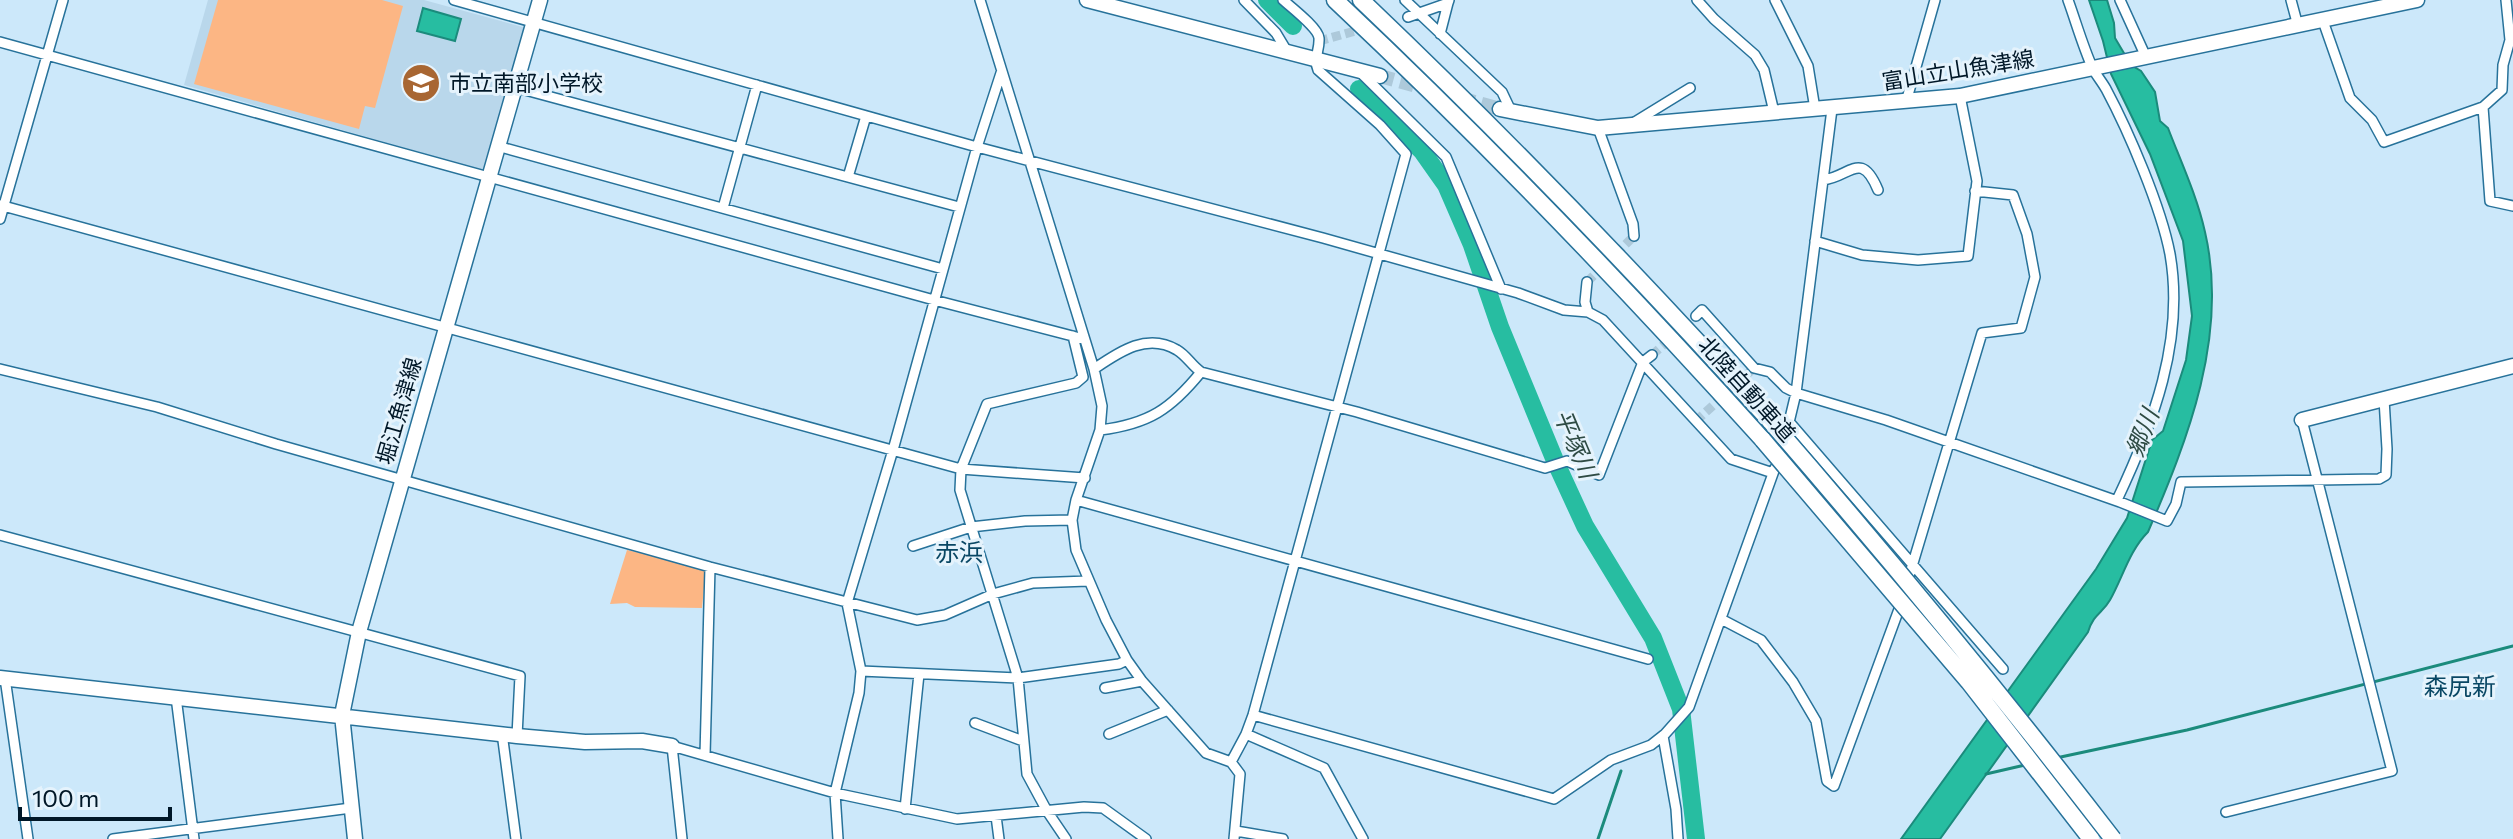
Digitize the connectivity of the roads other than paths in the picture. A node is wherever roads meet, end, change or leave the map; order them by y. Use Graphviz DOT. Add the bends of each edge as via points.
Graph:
graph roads {
  1 [pos="63,0"];
  2 [pos="454,0"];
  3 [pos="540,0"];
  4 [pos="980,0"];
  5 [pos="1087,0"];
  6 [pos="1244,0"];
  7 [pos="1283,0"];
  8 [pos="1335,0"];
  9 [pos="1361,0"];
  10 [pos="1405,0"];
  11 [pos="1697,0"];
  12 [pos="1775,0"];
  13 [pos="1935,0"];
  14 [pos="2068,0"];
  15 [pos="2120,0"];
  16 [pos="2291,0"];
  17 [pos="2417,0"];
  18 [pos="2506,0"];
  19 [pos="1448,2"];
  20 [pos="1413,14"];
  21 [pos="2323,21"];
  22 [pos="533,24"];
  23 [pos="2298,26"];
  24 [pos="1440,34"];
  25 [pos="0,42"];
  26 [pos="1288,53"];
  27 [pos="46,55"];
  28 [pos="2146,57"];
  29 [pos="1314,60"];
  30 [pos="2097,68"];
  31 [pos="1359,71"];
  32 [pos="1001,73"];
  33 [pos="1380,76"];
  34 [pos="757,85"];
  35 [pos="514,87"];
  36 [pos="1690,88"];
  37 [pos="1960,96"];
  38 [pos="1906,102"];
  39 [pos="2483,107"];
  40 [pos="1815,109"];
  41 [pos="1832,109"];
  42 [pos="1505,110"];
  43 [pos="1774,112"];
  44 [pos="866,116"];
  45 [pos="1631,125"];
  46 [pos="1598,128"];
  47 [pos="497,146"];
  48 [pos="977,147"];
  49 [pos="739,148"];
  50 [pos="1028,158"];
  51 [pos="488,176"];
  52 [pos="848,177"];
  53 [pos="1823,180"];
  54 [pos="1878,190"];
  55 [pos="1975,191"];
  56 [pos="2,206"];
  57 [pos="2513,206"];
  58 [pos="959,207"];
  59 [pos="723,208"];
  60 [pos="0,219"];
  61 [pos="1634,236"];
  62 [pos="1815,241"];
  63 [pos="1376,254"];
  64 [pos="943,269"];
  65 [pos="1587,282"];
  66 [pos="1501,289"];
  67 [pos="934,300"];
  68 [pos="1588,312"];
  69 [pos="1696,316"];
  70 [pos="445,327"];
  71 [pos="1073,336"];
  72 [pos="1084,339"];
  73 [pos="1652,355"];
  74 [pos="1643,362"];
  75 [pos="2513,366"];
  76 [pos="0,369"];
  77 [pos="1094,369"];
  78 [pos="1201,372"];
  79 [pos="1796,393"];
  80 [pos="2384,399"];
  81 [pos="1335,406"];
  82 [pos="2302,420"];
  83 [pos="1791,424"];
  84 [pos="1100,430"];
  85 [pos="1950,443"];
  86 [pos="893,450"];
  87 [pos="961,469"];
  88 [pos="1773,473"];
  89 [pos="1085,478"];
  90 [pos="402,479"];
  91 [pos="2317,481"];
  92 [pos="1076,500"];
  93 [pos="2119,501"];
  94 [pos="1072,520"];
  95 [pos="971,527"];
  96 [pos="0,535"];
  97 [pos="913,546"];
  98 [pos="1293,560"];
  99 [pos="1913,564"];
  100 [pos="710,567"];
  101 [pos="1088,581"];
  102 [pos="993,594"];
  103 [pos="847,603"];
  104 [pos="1721,619"];
  105 [pos="359,632"];
  106 [pos="1648,659"];
  107 [pos="1127,660"];
  108 [pos="2003,669"];
  109 [pos="861,671"];
  110 [pos="919,674"];
  111 [pos="2,678"];
  112 [pos="1018,678"];
  113 [pos="1142,681"];
  114 [pos="1105,688"];
  115 [pos="176,697"];
  116 [pos="1168,710"];
  117 [pos="342,715"];
  118 [pos="1253,715"];
  119 [pos="975,723"];
  120 [pos="510,734"];
  121 [pos="1109,734"];
  122 [pos="1246,734"];
  123 [pos="1665,734"];
  124 [pos="1023,741"];
  125 [pos="672,746"];
  126 [pos="705,755"];
  127 [pos="1231,762"];
  128 [pos="835,793"];
  129 [pos="351,808"];
  130 [pos="905,809"];
  131 [pos="1047,811"];
  132 [pos="2226,812"];
  133 [pos="996,816"];
  134 [pos="192,828"];
  135 [pos="1235,835"];
  136 [pos="28,839"];
  137 [pos="113,839"];
  138 [pos="194,839"];
  139 [pos="355,839"];
  140 [pos="516,839"];
  141 [pos="682,839"];
  142 [pos="838,839"];
  143 [pos="999,839"];
  144 [pos="1066,839"];
  145 [pos="1146,839"];
  146 [pos="1283,839"];
  147 [pos="1363,839"];
  148 [pos="1678,839"];
  149 [pos="2091,839"];
  150 [pos="2113,839"];
  1 -- 27 [label="street"];
  2 -- 22 [label="street"];
  3 -- 22 [label="main road, 堀江魚津線"];
  4 -- 32 [label="street"];
  5 -- 26 [label="main road"];
  6 -- 26 [label="street"];
  7 -- 29 [label="street" via="1317,32"];
  8 -- 149 [label="highway, 北陸自動車道, bridge" via="1559,220 1763,440 1969,682"];
  9 -- 150 [label="highway, 北陸自動車道, bridge" via="1573,209 1771,422 1983,671"];
  10 -- 20 [label="street"];
  11 -- 43 [label="street" via="1755,55"];
  12 -- 40 [label="street" via="1808,66"];
  13 -- 38 [label="street"];
  14 -- 30 [label="street"];
  15 -- 28 [label="street"];
  16 -- 23 [label="street"];
  17 -- 21 [label="main road, 富山立山魚津線"];
  18 -- 39 [label="street" via="2510,40 2502,90"];
  19 -- 20 [label="street"];
  19 -- 24 [label="street"];
  20 -- 24 [label="street"];
  21 -- 23 [label="main road, 富山立山魚津線"];
  21 -- 39 [label="street" via="2350,98 2384,142"];
  22 -- 34 [label="street"];
  22 -- 35 [label="main road, 堀江魚津線"];
  23 -- 28 [label="main road, 富山立山魚津線"];
  24 -- 42 [label="street" via="1502,92"];
  25 -- 27 [label="street"];
  26 -- 29 [label="main road"];
  27 -- 51 [label="street"];
  27 -- 56 [label="street"];
  28 -- 30 [label="main road, 富山立山魚津線"];
  29 -- 31 [label="main road"];
  29 -- 63 [label="street" via="1318,70 1406,154"];
  30 -- 37 [label="main road, 富山立山魚津線"];
  30 -- 93 [label="street" via="2154,198 2170,253 2174,297 2168,365"];
  31 -- 33 [label="main road"];
  31 -- 66 [label="street" via="1446,157"];
  32 -- 48 [label="street"];
  32 -- 50 [label="street"];
  34 -- 44 [label="street"];
  34 -- 49 [label="street"];
  35 -- 47 [label="main road, 堀江魚津線"];
  35 -- 49 [label="street"];
  36 -- 45 [label="street"];
  37 -- 38 [label="main road, 富山立山魚津線"];
  37 -- 55 [label="street"];
  38 -- 41 [label="main road, 富山立山魚津線"];
  39 -- 57 [label="street" via="2490,201"];
  40 -- 41 [label="main road, 富山立山魚津線"];
  40 -- 43 [label="main road, 富山立山魚津線"];
  41 -- 53 [label="street"];
  42 -- 46 [label="main road, 富山立山魚津線"];
  43 -- 45 [label="main road, 富山立山魚津線"];
  44 -- 48 [label="street"];
  44 -- 52 [label="street"];
  45 -- 46 [label="main road, 富山立山魚津線"];
  46 -- 61 [label="street"];
  47 -- 51 [label="main road, 堀江魚津線"];
  47 -- 59 [label="street"];
  48 -- 50 [label="street"];
  48 -- 58 [label="street"];
  49 -- 52 [label="street"];
  49 -- 59 [label="street"];
  50 -- 63 [label="street"];
  50 -- 72 [label="street"];
  51 -- 67 [label="street"];
  51 -- 70 [label="main road, 堀江魚津線"];
  52 -- 58 [label="street"];
  53 -- 54 [label="street" via="1863,168"];
  53 -- 62 [label="street"];
  55 -- 62 [label="street" via="1968,256 1918,260 1862,255"];
  55 -- 85 [label="street" via="2013,195 2035,277 2021,328 1982,333"];
  56 -- 60 [label="street"];
  56 -- 70 [label="street"];
  58 -- 64 [label="street"];
  59 -- 64 [label="street"];
  62 -- 79 [label="street"];
  63 -- 66 [label="street"];
  63 -- 81 [label="street"];
  64 -- 67 [label="street"];
  65 -- 68 [label="street"];
  66 -- 68 [label="street" via="1564,310"];
  67 -- 71 [label="street"];
  67 -- 86 [label="street"];
  68 -- 74 [label="street" via="1603,320"];
  69 -- 79 [label="street" via="1702,310 1754,368 1770,372"];
  70 -- 86 [label="street"];
  70 -- 90 [label="main road, 堀江魚津線"];
  71 -- 72 [label="street"];
  71 -- 87 [label="street" via="1083,377 987,404"];
  72 -- 77 [label="street"];
  73 -- 74 [label="street"];
  74 -- 81 [label="street" via="1599,475 1567,461 1545,468"];
  74 -- 88 [label="street" via="1731,459"];
  75 -- 80 [label="main road"];
  76 -- 90 [label="street" via="157,407"];
  77 -- 78 [label="street" via="1122,350 1148,342 1177,349"];
  77 -- 84 [label="street" via="1102,406"];
  78 -- 81 [label="street"];
  78 -- 84 [label="street" via="1163,412"];
  79 -- 83 [label="street"];
  79 -- 85 [label="street"];
  80 -- 82 [label="main road"];
  80 -- 91 [label="street" via="2386,475"];
  81 -- 98 [label="street"];
  82 -- 91 [label="street"];
  83 -- 88 [label="street"];
  83 -- 99 [label="street"];
  84 -- 89 [label="street"];
  85 -- 93 [label="street"];
  85 -- 99 [label="street"];
  86 -- 87 [label="street"];
  86 -- 103 [label="street"];
  87 -- 89 [label="street"];
  87 -- 95 [label="street" via="960,490"];
  88 -- 104 [label="street"];
  89 -- 92 [label="street"];
  90 -- 100 [label="street"];
  90 -- 105 [label="main road, 堀江魚津線"];
  91 -- 93 [label="street" via="2181,482 2167,521"];
  91 -- 132 [label="street" via="2392,771"];
  92 -- 94 [label="street"];
  92 -- 98 [label="street"];
  94 -- 95 [label="street"];
  94 -- 101 [label="street"];
  95 -- 97 [label="street"];
  95 -- 102 [label="street"];
  96 -- 105 [label="street"];
  98 -- 106 [label="street"];
  98 -- 118 [label="street"];
  99 -- 104 [label="street" via="1834,786 1827,781 1816,721 1793,682 1761,640"];
  99 -- 108 [label="street"];
  100 -- 103 [label="street"];
  100 -- 126 [label="street"];
  101 -- 102 [label="street" via="1033,583"];
  101 -- 107 [label="street"];
  102 -- 103 [label="street" via="945,615 917,620"];
  102 -- 112 [label="street"];
  103 -- 109 [label="street"];
  104 -- 123 [label="street" via="1689,707"];
  105 -- 117 [label="main road, 堀江魚津線"];
  105 -- 120 [label="street" via="520,676"];
  107 -- 112 [label="street"];
  107 -- 113 [label="street"];
  109 -- 110 [label="street"];
  109 -- 128 [label="street"];
  110 -- 112 [label="street"];
  110 -- 130 [label="street"];
  111 -- 115 [label="main road"];
  111 -- 136 [label="street"];
  112 -- 124 [label="street"];
  113 -- 114 [label="street"];
  113 -- 116 [label="street"];
  115 -- 117 [label="main road"];
  115 -- 134 [label="street"];
  116 -- 121 [label="street"];
  116 -- 127 [label="street" via="1206,753"];
  117 -- 120 [label="main road"];
  117 -- 129 [label="main road, 堀江魚津線"];
  118 -- 122 [label="street"];
  118 -- 123 [label="street" via="1554,799 1611,760"];
  119 -- 124 [label="street"];
  120 -- 125 [label="main road"];
  120 -- 140 [label="street"];
  122 -- 127 [label="street"];
  122 -- 147 [label="street" via="1324,768"];
  123 -- 148 [label="street"];
  124 -- 131 [label="street" via="1027,774"];
  125 -- 126 [label="street"];
  125 -- 141 [label="street"];
  126 -- 128 [label="street"];
  127 -- 135 [label="street" via="1240,774"];
  128 -- 130 [label="street"];
  128 -- 142 [label="street"];
  129 -- 134 [label="street"];
  129 -- 139 [label="main road, 堀江魚津線"];
  130 -- 133 [label="street" via="957,819"];
  131 -- 133 [label="street"];
  131 -- 144 [label="street"];
  131 -- 145 [label="street" via="1103,808"];
  133 -- 143 [label="street"];
  134 -- 137 [label="street"];
  134 -- 138 [label="street"];
  135 -- 146 [label="street"];
}
